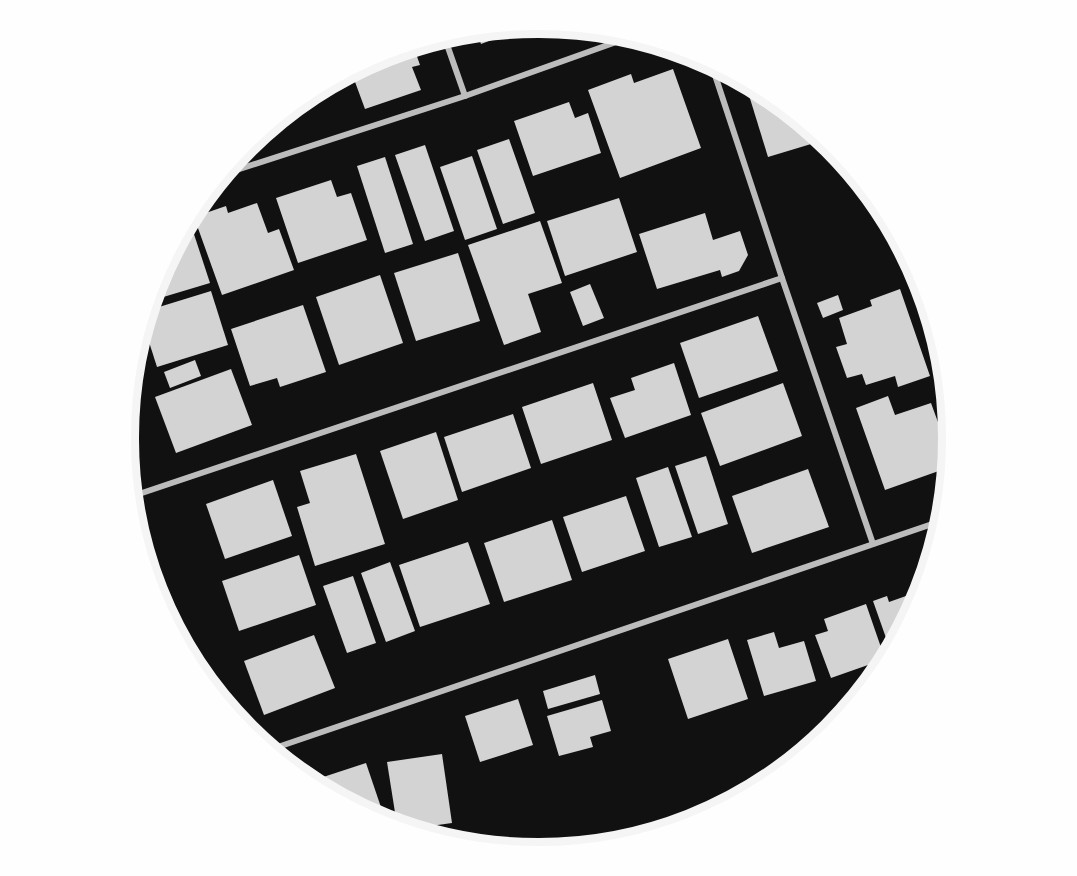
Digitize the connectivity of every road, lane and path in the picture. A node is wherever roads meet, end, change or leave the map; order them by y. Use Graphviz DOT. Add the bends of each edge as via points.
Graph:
graph roads {
  1 [pos="616,42"];
  2 [pos="447,45"];
  3 [pos="715,75"];
  4 [pos="465,96"];
  5 [pos="237,170"];
  6 [pos="782,278"];
  7 [pos="139,494"];
  8 [pos="932,524"];
  9 [pos="873,544"];
  10 [pos="279,747"];
  1 -- 4 [label="street"];
  2 -- 4 [label="street"];
  3 -- 6 [label="street"];
  4 -- 5 [label="street"];
  6 -- 7 [label="street"];
  6 -- 9 [label="street"];
  8 -- 9 [label="street"];
  9 -- 10 [label="street"];
}
